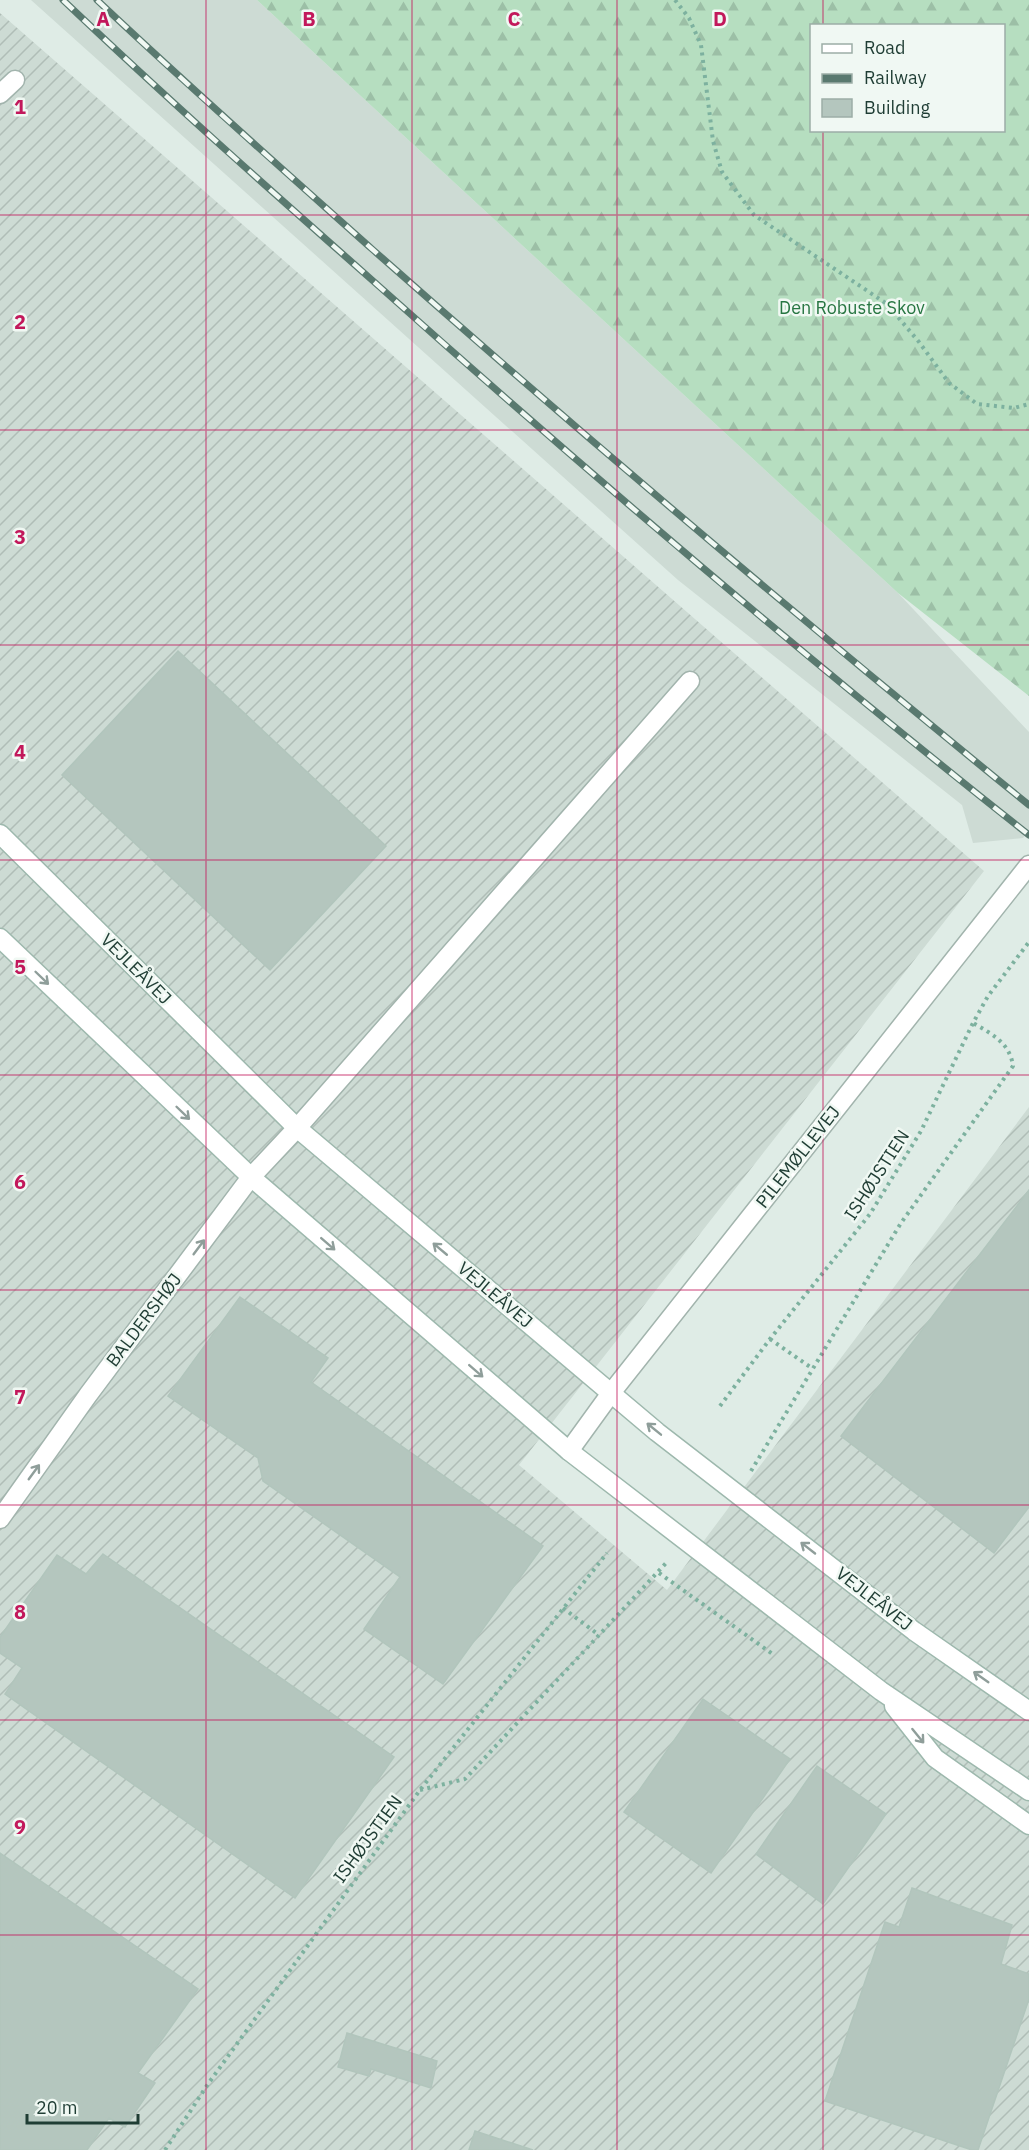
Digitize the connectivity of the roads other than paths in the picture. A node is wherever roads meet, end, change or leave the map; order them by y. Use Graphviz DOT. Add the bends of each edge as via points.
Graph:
graph roads {
  1 [pos="15,80"];
  2 [pos="0,94"];
  3 [pos="690,681"];
  4 [pos="0,834"];
  5 [pos="1029,865"];
  6 [pos="0,938"];
  7 [pos="297,1128"];
  8 [pos="250,1177"];
  9 [pos="611,1393"];
  10 [pos="569,1451"];
  11 [pos="0,1519"];
  12 [pos="881,1690"];
  13 [pos="1029,1711"];
  14 [pos="1029,1791"];
  15 [pos="1029,1825"];
  1 -- 2 [label="street"];
  3 -- 7 [label="street, BALDERSHØJ"];
  4 -- 7 [label="street, VEJLEÅVEJ"];
  5 -- 9 [label="street, PILEMØLLEVEJ"];
  6 -- 8 [label="street, one-way"];
  7 -- 8 [label="street, BALDERSHØJ"];
  9 -- 7 [label="street, VEJLEÅVEJ, one-way"];
  8 -- 10 [label="street, one-way"];
  11 -- 8 [label="street, BALDERSHØJ, one-way"];
  9 -- 10 [label="street, PILEMØLLEVEJ"];
  13 -- 9 [label="street, VEJLEÅVEJ, one-way" via="914,1631"];
  10 -- 12 [label="street"];
  12 -- 14 [label="street"];
  12 -- 15 [label="street, one-way" via="935,1758"];
}
